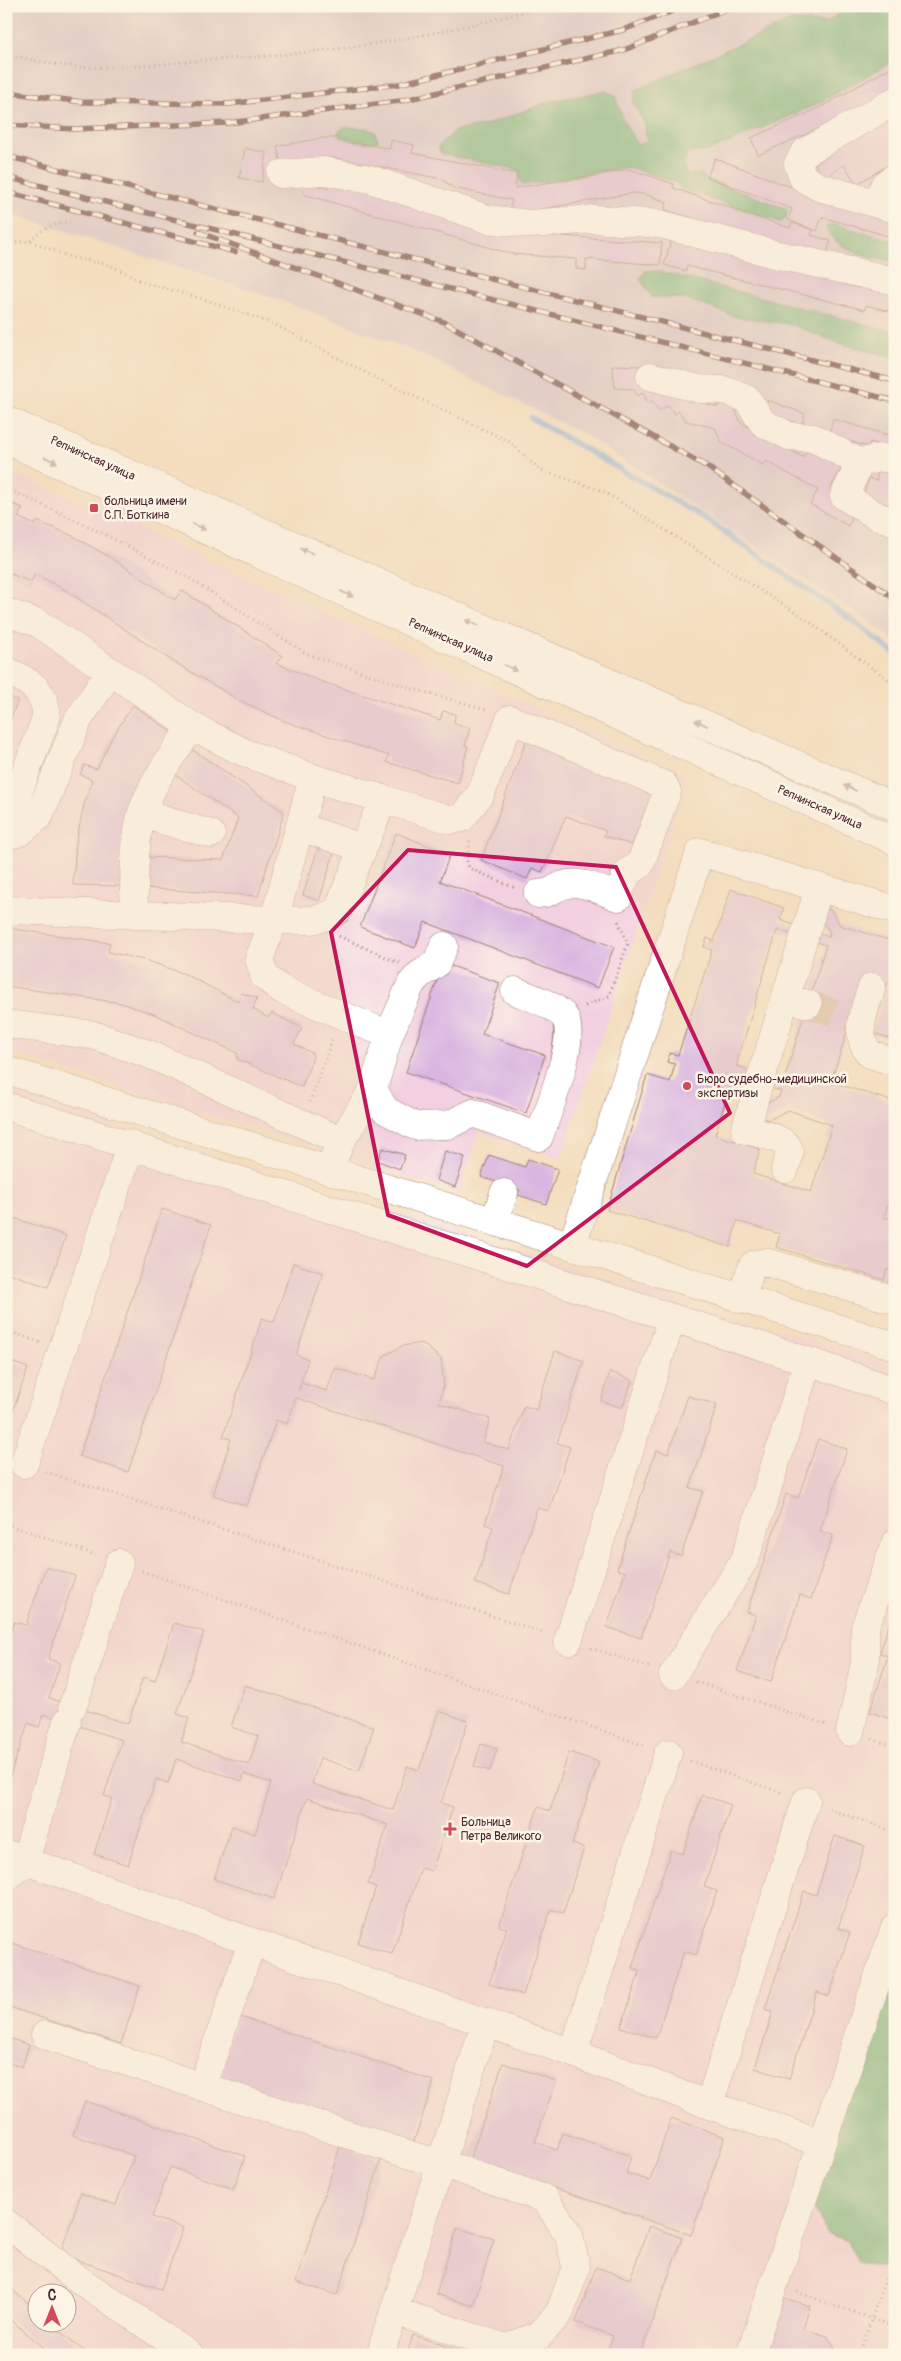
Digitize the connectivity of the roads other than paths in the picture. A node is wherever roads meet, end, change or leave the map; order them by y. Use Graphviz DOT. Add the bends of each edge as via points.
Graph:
graph roads {
  1 [pos="895,101"];
  2 [pos="281,174"];
  3 [pos="895,177"];
  4 [pos="886,207"];
  5 [pos="895,281"];
  6 [pos="650,376"];
  7 [pos="6,420"];
  8 [pos="6,440"];
  9 [pos="895,458"];
  10 [pos="860,463"];
  11 [pos="895,522"];
  12 [pos="6,612"];
  13 [pos="6,671"];
  14 [pos="110,673"];
  15 [pos="192,726"];
  16 [pos="683,745"];
  17 [pos="313,778"];
  18 [pos="664,785"];
  19 [pos="383,799"];
  20 [pos="895,807"];
  21 [pos="142,814"];
  22 [pos="6,825"];
  23 [pos="300,826"];
  24 [pos="211,834"];
  25 [pos="6,836"];
  26 [pos="895,841"];
  27 [pos="362,848"];
  28 [pos="819,888"];
  29 [pos="538,894"];
  30 [pos="6,910"];
  31 [pos="895,910"];
  32 [pos="133,915"];
  33 [pos="274,920"];
  34 [pos="444,946"];
  35 [pos="872,987"];
  36 [pos="515,990"];
  37 [pos="6,1024"];
  38 [pos="389,1035"];
  39 [pos="895,1062"];
  40 [pos="6,1070"];
  41 [pos="373,1089"];
  42 [pos="6,1106"];
  43 [pos="341,1141"];
  44 [pos="131,1144"];
  45 [pos="785,1169"];
  46 [pos="329,1171"];
  47 [pos="504,1193"];
  48 [pos="495,1221"];
  49 [pos="572,1246"];
  50 [pos="740,1299"];
  51 [pos="895,1300"];
  52 [pos="672,1318"];
  53 [pos="895,1346"];
  54 [pos="808,1361"];
  55 [pos="895,1391"];
  56 [pos="24,1464"];
  57 [pos="895,1544"];
  58 [pos="119,1563"];
  59 [pos="568,1641"];
  60 [pos="673,1675"];
  61 [pos="850,1732"];
  62 [pos="668,1753"];
  63 [pos="806,1801"];
  64 [pos="12,1864"];
  65 [pos="895,1927"];
  66 [pos="252,1942"];
  67 [pos="486,2022"];
  68 [pos="44,2035"];
  69 [pos="573,2053"];
  70 [pos="202,2087"];
  71 [pos="709,2106"];
  72 [pos="821,2143"];
  73 [pos="441,2162"];
  74 [pos="6,2223"];
  75 [pos="394,2311"];
  76 [pos="190,2355"];
  77 [pos="380,2355"];
  78 [pos="750,2355"];
  1 -- 4 [label="street" via="804,153 798,164 803,178 819,187"];
  2 -- 5 [label="street" via="324,171 370,179 487,219 530,224 594,219 660,224 778,256"];
  3 -- 4 [label="street" via="884,186"];
  6 -- 10 [label="street" via="699,389 724,390 746,398 763,423 789,436 814,438"];
  20 -- 7 [label="street, Репнинская улица, one-way"];
  8 -- 16 [label="street, Репнинская улица, one-way"];
  9 -- 10 [label="street"];
  10 -- 11 [label="street" via="844,496 877,516"];
  12 -- 14 [label="street" via="38,623"];
  13 -- 22 [label="street" via="27,679 42,695 46,707 46,718"];
  14 -- 15 [label="street"];
  14 -- 25 [label="street" via="78,720 39,816 20,832"];
  15 -- 17 [label="street" via="243,752"];
  15 -- 21 [label="street" via="163,770"];
  16 -- 18 [label="street"];
  16 -- 26 [label="street, Репнинская улица"];
  17 -- 19 [label="street"];
  17 -- 23 [label="street"];
  18 -- 19 [label="street" via="510,718 481,793 462,818 451,820"];
  18 -- 29 [label="street" via="666,792 640,865 626,873 618,897 581,884 564,885 551,893"];
  19 -- 27 [label="street"];
  21 -- 24 [label="street"];
  21 -- 32 [label="street" via="136,847"];
  23 -- 27 [label="street"];
  23 -- 33 [label="street"];
  27 -- 33 [label="street" via="338,910 318,920"];
  28 -- 31 [label="street"];
  28 -- 45 [label="street" via="796,1001 745,1130 782,1140 788,1145 790,1152"];
  28 -- 49 [label="street" via="700,852"];
  30 -- 32 [label="street"];
  32 -- 33 [label="street"];
  33 -- 38 [label="street" via="259,959 264,976 282,990"];
  34 -- 38 [label="street" via="436,964 411,984"];
  35 -- 39 [label="street" via="856,1020 864,1047 870,1054"];
  36 -- 41 [label="street" via="564,1016 568,1029 566,1057 539,1137 473,1113 448,1124 415,1126 385,1110"];
  37 -- 43 [label="street" via="93,1035 151,1055"];
  38 -- 41 [label="street"];
  40 -- 46 [label="street"];
  41 -- 43 [label="street"];
  42 -- 44 [label="street"];
  43 -- 46 [label="street"];
  44 -- 52 [label="street"];
  44 -- 56 [label="street"];
  46 -- 48 [label="street"];
  47 -- 48 [label="street"];
  48 -- 49 [label="street"];
  49 -- 50 [label="street"];
  50 -- 51 [label="street" via="753,1265 766,1262"];
  50 -- 53 [label="street"];
  52 -- 54 [label="street"];
  52 -- 59 [label="street"];
  54 -- 55 [label="street"];
  54 -- 60 [label="street" via="745,1559"];
  57 -- 61 [label="street" via="866,1626 864,1663"];
  58 -- 64 [label="street" via="70,1714"];
  62 -- 69 [label="street"];
  63 -- 71 [label="street"];
  64 -- 66 [label="street"];
  65 -- 72 [label="street"];
  66 -- 67 [label="street"];
  66 -- 70 [label="street"];
  67 -- 69 [label="street"];
  67 -- 73 [label="street"];
  68 -- 70 [label="street"];
  69 -- 71 [label="street"];
  70 -- 73 [label="street" via="413,2156"];
  71 -- 72 [label="street"];
  72 -- 78 [label="street"];
  73 -- 75 [label="street"];
  73 -- 75 [label="street" via="545,2199 569,2235 576,2267 560,2312 540,2335 506,2348"];
  74 -- 76 [label="street" via="72,2274"];
  75 -- 77 [label="street"];
}
